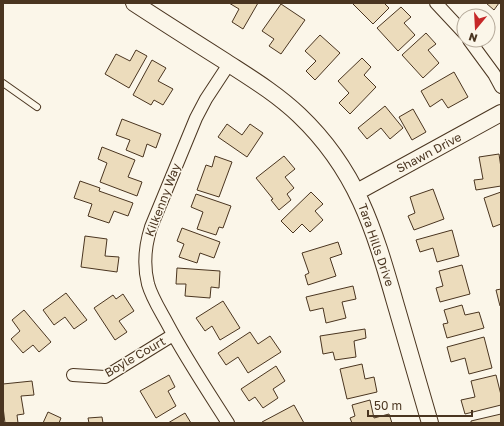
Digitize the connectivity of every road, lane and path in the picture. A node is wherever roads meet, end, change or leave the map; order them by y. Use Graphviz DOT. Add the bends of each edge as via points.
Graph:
graph roads {
  1 [pos="134,3"];
  2 [pos="436,3"];
  3 [pos="456,24"];
  4 [pos="475,48"];
  5 [pos="229,64"];
  6 [pos="3,83"];
  7 [pos="501,87"];
  8 [pos="37,107"];
  9 [pos="501,114"];
  10 [pos="357,192"];
  11 [pos="173,335"];
  12 [pos="73,375"];
  13 [pos="228,423"];
  14 [pos="430,423"];
  1 -- 5 [label="street, Tara Hills Drive"];
  2 -- 3 [label="street"];
  4 -- 7 [label="street"];
  5 -- 10 [label="street, Tara Hills Drive" via="278,97 308,124 341,165"];
  5 -- 11 [label="street, Kilkenny Way" via="196,118 147,241 145,263 148,285"];
  6 -- 8 [label="lane"];
  9 -- 10 [label="street, Shawn Drive"];
  10 -- 14 [label="street, Tara Hills Drive" via="379,247"];
  11 -- 12 [label="street, Boyle Court" via="105,377"];
  11 -- 13 [label="street, Kilkenny Way"];
}
